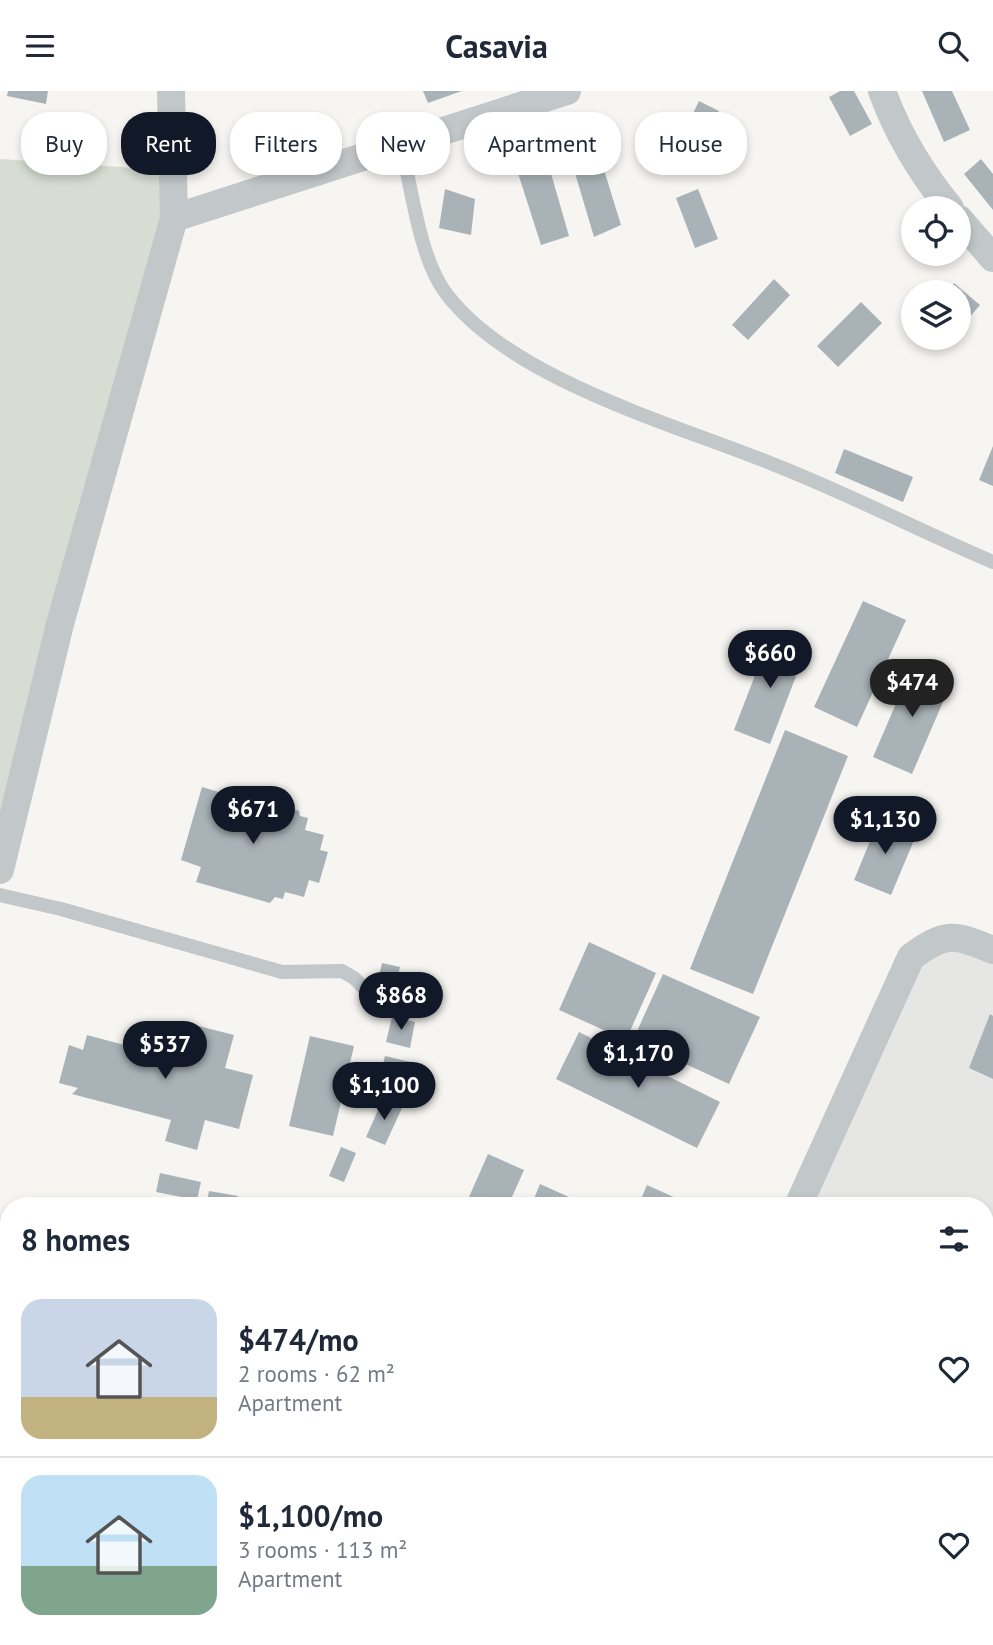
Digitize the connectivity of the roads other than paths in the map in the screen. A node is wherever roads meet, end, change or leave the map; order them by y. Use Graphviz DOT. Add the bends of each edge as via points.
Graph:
graph roads {
  1 [pos="171,91"];
  2 [pos="567,91"];
  3 [pos="882,91"];
  4 [pos="450,129"];
  5 [pos="356,159"];
  6 [pos="408,175"];
  7 [pos="941,196"];
  8 [pos="174,218"];
  9 [pos="971,233"];
  10 [pos="993,258"];
  11 [pos="993,562"];
  12 [pos="6,810"];
  13 [pos="0,870"];
  14 [pos="0,895"];
  15 [pos="993,950"];
  16 [pos="372,996"];
  17 [pos="802,1197"];
  1 -- 8 [label="street"];
  2 -- 4 [label="street"];
  3 -- 7 [label="street"];
  5 -- 8 [label="street"];
  6 -- 11 [label="lane" via="425,249 443,289 469,321 502,347 558,377 776,465"];
  8 -- 12 [label="street"];
  9 -- 10 [label="street"];
  12 -- 13 [label="street"];
  14 -- 16 [label="lane" via="282,972 342,971"];
  15 -- 17 [label="street" via="960,936 946,936 911,957"];
}
